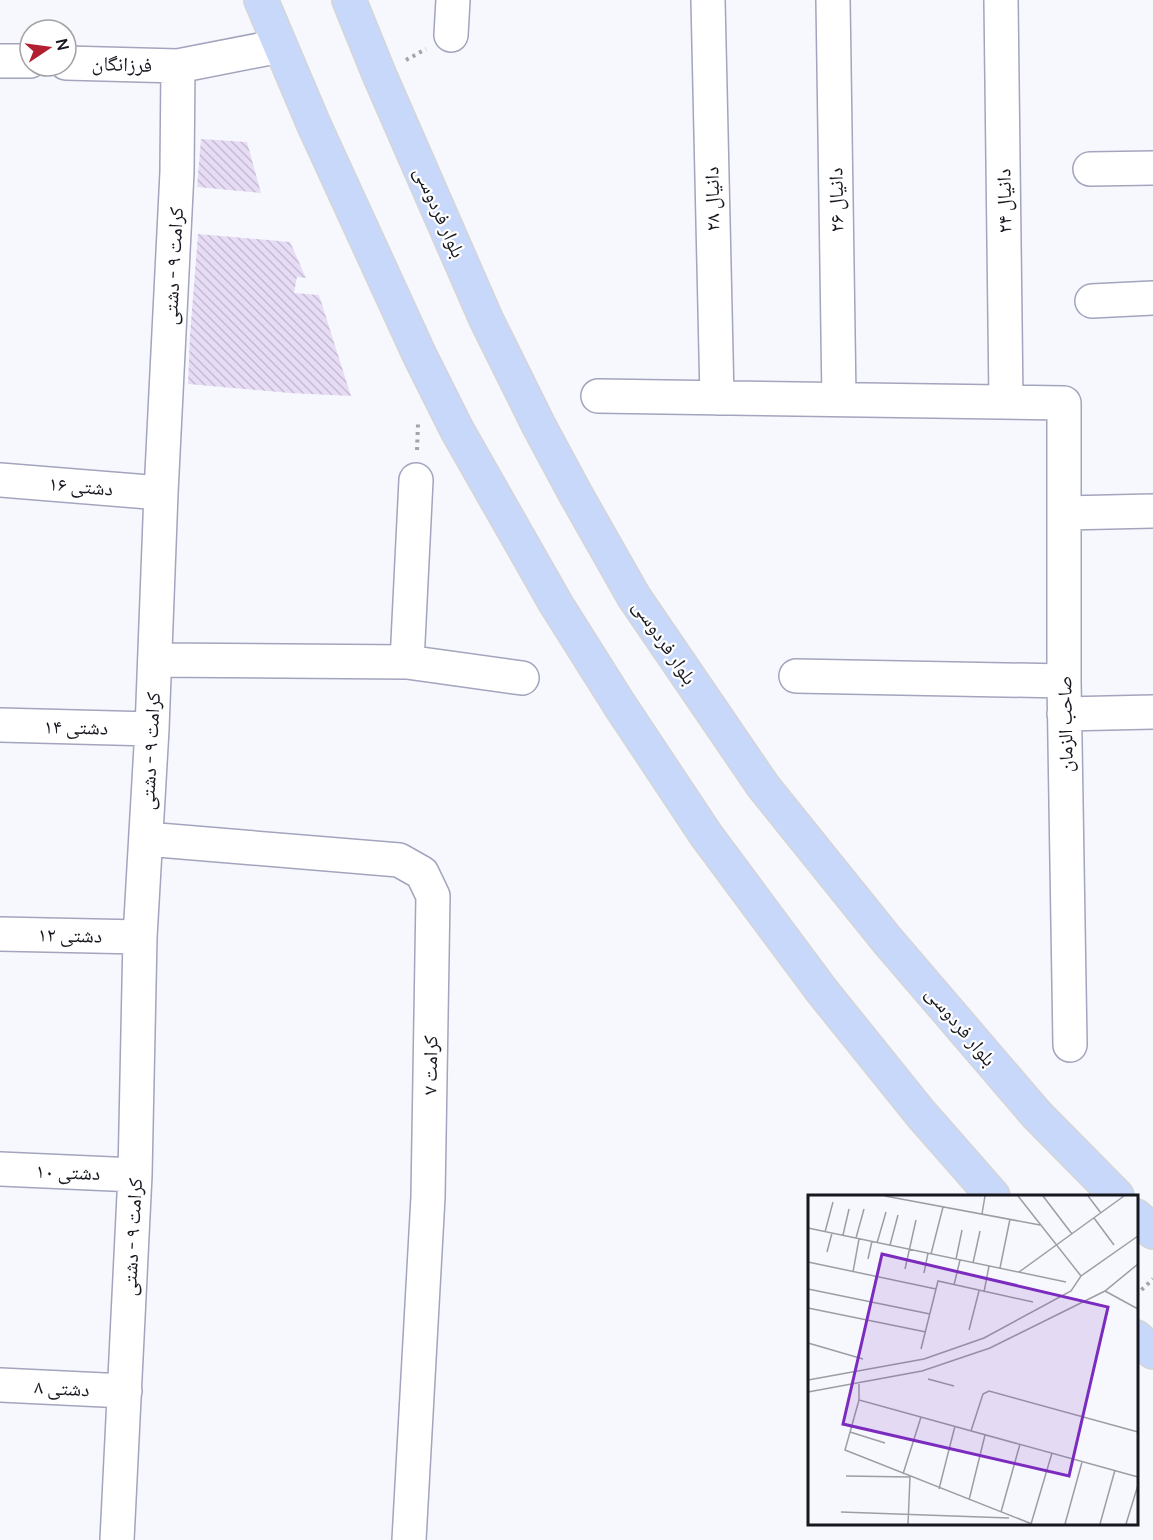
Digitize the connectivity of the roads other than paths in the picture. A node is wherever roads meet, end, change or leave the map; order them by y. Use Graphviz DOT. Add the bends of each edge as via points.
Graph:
graph roads {
  1 [pos="261,0"];
  2 [pos="349,0"];
  3 [pos="453,0"];
  4 [pos="708,0"];
  5 [pos="833,0"];
  6 [pos="1001,0"];
  7 [pos="451,35"];
  8 [pos="280,46"];
  9 [pos="0,61"];
  10 [pos="18,62"];
  11 [pos="78,63"];
  12 [pos="178,66"];
  13 [pos="1153,168"];
  14 [pos="1090,169"];
  15 [pos="1153,298"];
  16 [pos="1092,301"];
  17 [pos="598,396"];
  18 [pos="717,398"];
  19 [pos="839,399"];
  20 [pos="1006,402"];
  21 [pos="0,480"];
  22 [pos="416,480"];
  23 [pos="161,493"];
  24 [pos="1153,511"];
  25 [pos="1065,513"];
  26 [pos="155,660"];
  27 [pos="407,662"];
  28 [pos="796,676"];
  29 [pos="522,678"];
  30 [pos="1064,681"];
  31 [pos="1153,712"];
  32 [pos="1064,714"];
  33 [pos="0,725"];
  34 [pos="152,729"];
  35 [pos="146,839"];
  36 [pos="0,934"];
  37 [pos="140,937"];
  38 [pos="1070,1045"];
  39 [pos="0,1169"];
  40 [pos="135,1175"];
  41 [pos="991,1195"];
  42 [pos="1115,1195"];
  43 [pos="1138,1217"];
  44 [pos="1153,1232"];
  45 [pos="1138,1337"];
  46 [pos="1153,1352"];
  47 [pos="0,1385"];
  48 [pos="125,1391"];
  49 [pos="117,1540"];
  50 [pos="409,1540"];
  1 -- 8 [label="main road"];
  2 -- 42 [label="main road, بلوار فردوسی" via="486,320 544,436 634,597 771,795 1036,1115"];
  3 -- 7 [label="street"];
  4 -- 18 [label="street, دانیال ۲۸"];
  5 -- 19 [label="street, دانیال ۲۶"];
  6 -- 20 [label="street, دانیال ۲۴"];
  8 -- 12 [label="street"];
  8 -- 41 [label="main road" via="451,420 563,614 706,835 822,991"];
  9 -- 10 [label="street"];
  11 -- 12 [label="street, فرزانگان"];
  12 -- 23 [label="street, کرامت ۹ - دشتی" via="177,172"];
  13 -- 14 [label="street"];
  15 -- 16 [label="street"];
  17 -- 18 [label="street"];
  18 -- 19 [label="street"];
  19 -- 20 [label="street"];
  20 -- 25 [label="street, صاحب الزمان" via="1064,403"];
  21 -- 23 [label="street, دشتی ۱۶"];
  22 -- 27 [label="street"];
  23 -- 26 [label="street, کرامت ۹ - دشتی"];
  24 -- 25 [label="street"];
  25 -- 30 [label="street, صاحب الزمان"];
  26 -- 27 [label="street"];
  26 -- 34 [label="street, کرامت ۹ - دشتی"];
  27 -- 29 [label="street"];
  28 -- 30 [label="street"];
  30 -- 32 [label="street, صاحب الزمان"];
  31 -- 32 [label="street"];
  32 -- 38 [label="street, صاحب الزمان"];
  33 -- 34 [label="street, دشتی ۱۴"];
  34 -- 35 [label="street, کرامت ۹ - دشتی"];
  35 -- 37 [label="street, کرامت ۹ - دشتی"];
  35 -- 50 [label="street, کرامت ۷" via="399,860 422,873 433,896 428,1197"];
  36 -- 37 [label="street, دشتی ۱۲"];
  37 -- 40 [label="street, کرامت ۹ - دشتی"];
  39 -- 40 [label="street, دشتی ۱۰"];
  40 -- 48 [label="street, کرامت ۹ - دشتی"];
  43 -- 44 [label="main road"];
  45 -- 46 [label="main road"];
  47 -- 48 [label="street, دشتی ۸"];
  48 -- 49 [label="street, کرامت ۹ - دشتی"];
}
